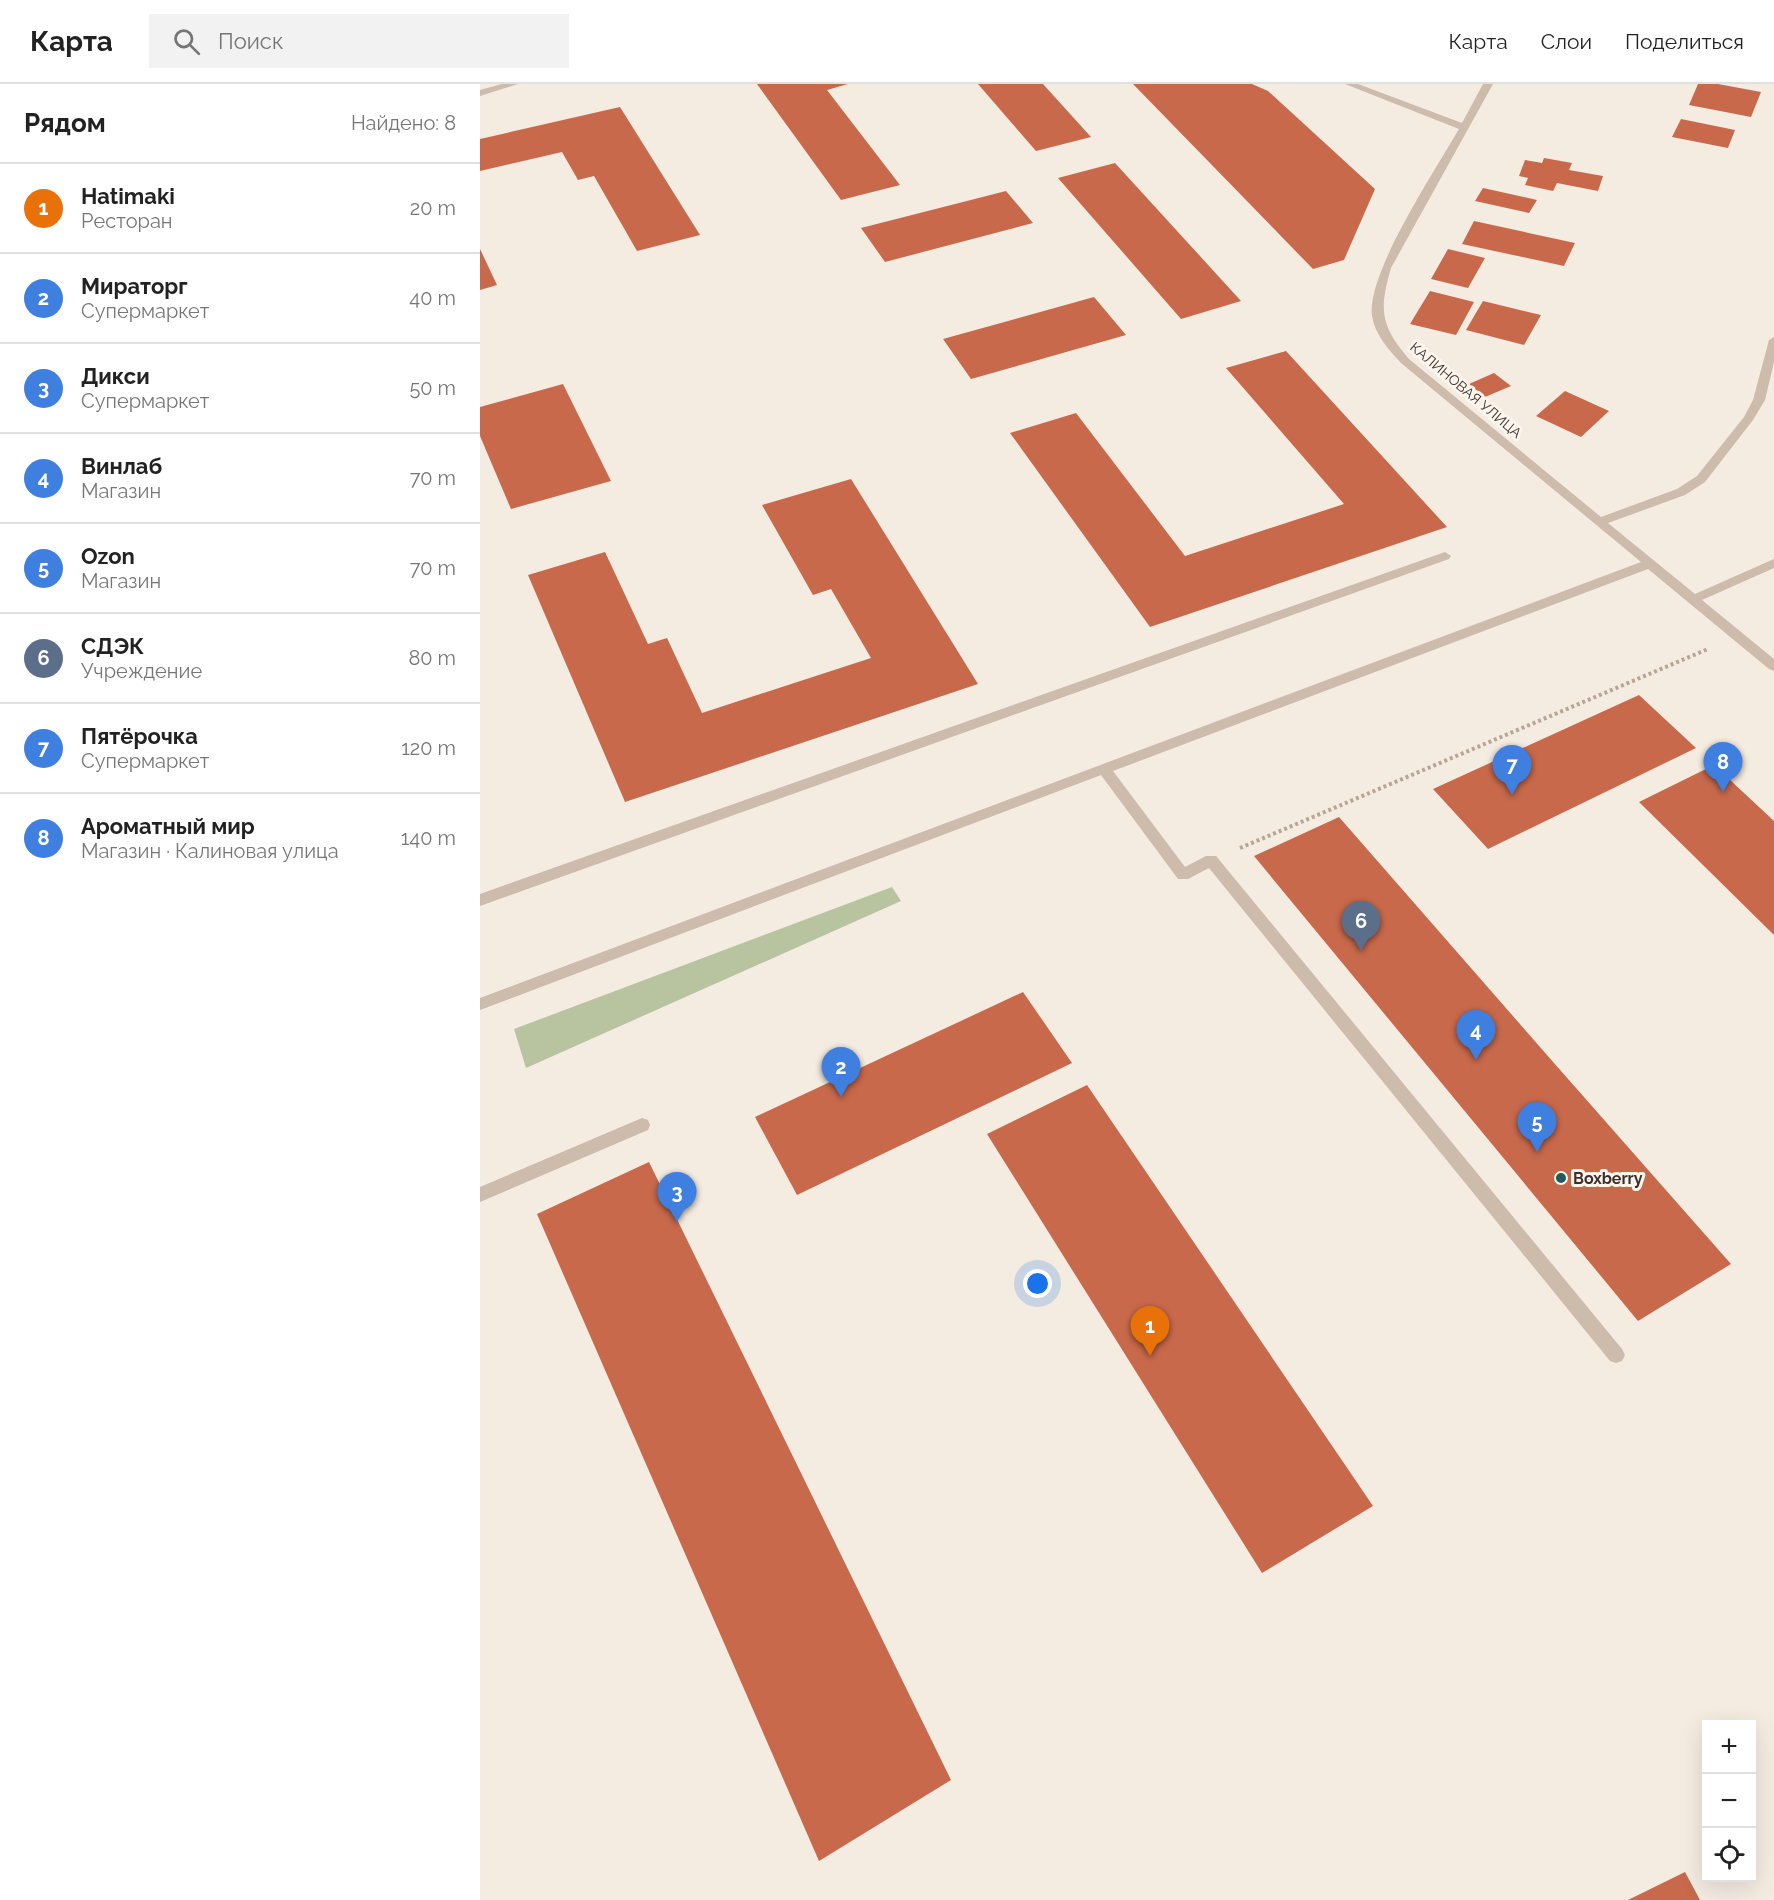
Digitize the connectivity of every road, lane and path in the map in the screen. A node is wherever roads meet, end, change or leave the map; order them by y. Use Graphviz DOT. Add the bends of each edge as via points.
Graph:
graph roads {
  1 [pos="513,84"];
  2 [pos="1350,84"];
  3 [pos="1488,84"];
  4 [pos="480,93"];
  5 [pos="1463,127"];
  6 [pos="1774,340"];
  7 [pos="1600,521"];
  8 [pos="1445,556"];
  9 [pos="1651,563"];
  10 [pos="1774,563"];
  11 [pos="1694,599"];
  12 [pos="1718,645"];
  13 [pos="1774,666"];
  14 [pos="1104,770"];
  15 [pos="1211,861"];
  16 [pos="480,900"];
  17 [pos="480,1004"];
  18 [pos="642,1125"];
  19 [pos="480,1195"];
  20 [pos="1616,1355"];
  1 -- 4 [label="street"];
  2 -- 5 [label="street"];
  3 -- 5 [label="street, КАЛИНОВАЯ УЛИЦА"];
  5 -- 7 [label="street, КАЛИНОВАЯ УЛИЦА" via="1386,268 1376,302 1378,322 1389,344 1405,361"];
  6 -- 7 [label="street" via="1759,400 1701,479 1681,492"];
  7 -- 9 [label="street, КАЛИНОВАЯ УЛИЦА"];
  8 -- 16 [label="street"];
  9 -- 11 [label="street, КАЛИНОВАЯ УЛИЦА"];
  9 -- 14 [label="street"];
  10 -- 11 [label="street"];
  11 -- 13 [label="street, КАЛИНОВАЯ УЛИЦА"];
  12 -- 15 [label="path"];
  14 -- 15 [label="street" via="1183,874"];
  14 -- 17 [label="street"];
  15 -- 20 [label="street"];
  18 -- 19 [label="street"];
}
